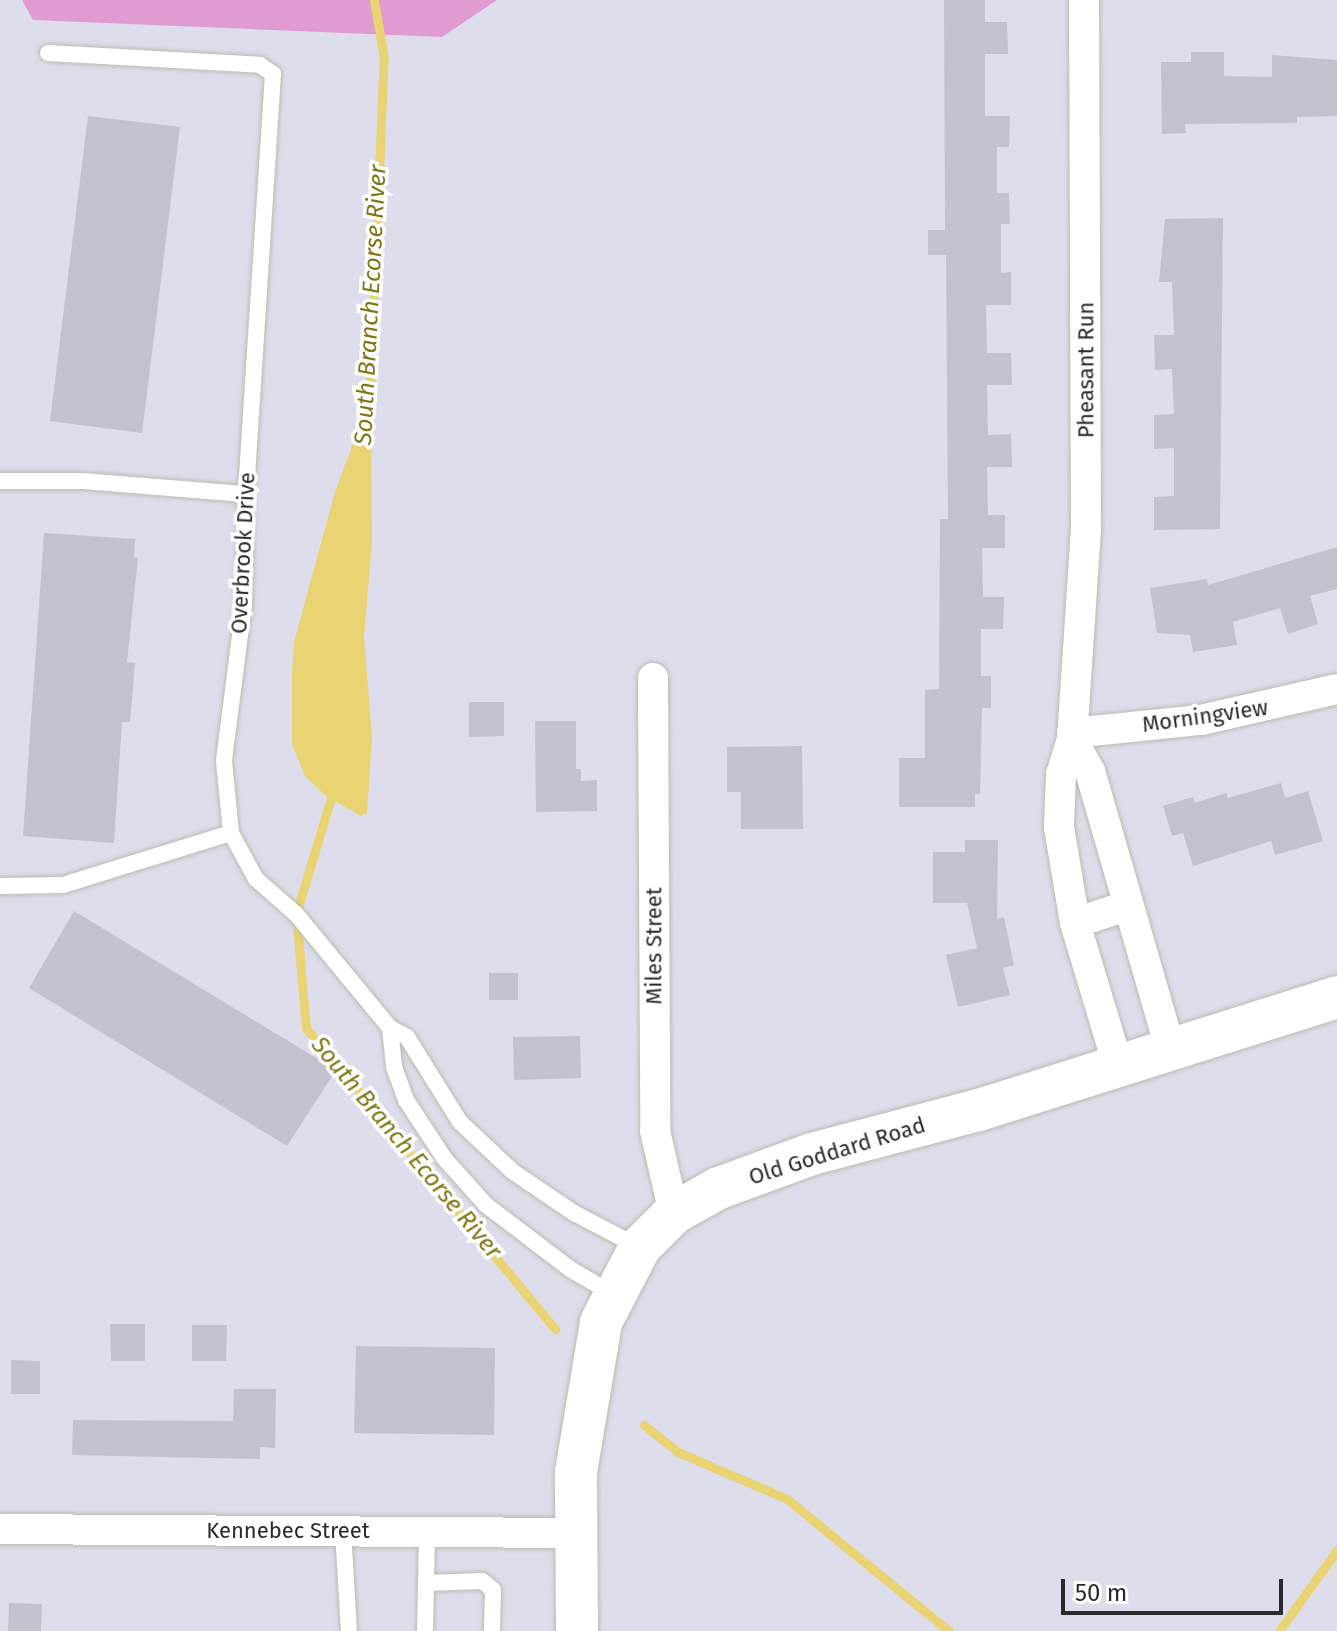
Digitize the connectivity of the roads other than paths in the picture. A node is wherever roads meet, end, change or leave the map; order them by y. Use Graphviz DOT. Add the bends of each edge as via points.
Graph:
graph roads {
  1 [pos="1084,0"];
  2 [pos="48,53"];
  3 [pos="0,481"];
  4 [pos="246,494"];
  5 [pos="653,678"];
  6 [pos="1337,689"];
  7 [pos="1072,736"];
  8 [pos="231,833"];
  9 [pos="0,886"];
  10 [pos="1126,906"];
  11 [pos="1075,923"];
  12 [pos="1337,997"];
  13 [pos="390,1028"];
  14 [pos="1170,1048"];
  15 [pos="1118,1065"];
  16 [pos="674,1213"];
  17 [pos="640,1247"];
  18 [pos="613,1294"];
  19 [pos="0,1529"];
  20 [pos="343,1531"];
  21 [pos="427,1532"];
  22 [pos="576,1533"];
  23 [pos="426,1583"];
  24 [pos="349,1631"];
  25 [pos="425,1631"];
  26 [pos="492,1631"];
  27 [pos="577,1631"];
  1 -- 7 [label="street, Pheasant Run" via="1087,488"];
  2 -- 4 [label="lane, Overbrook Drive" via="267,68 273,74"];
  3 -- 4 [label="lane" via="83,481"];
  4 -- 8 [label="lane, Overbrook Drive" via="244,604 224,761"];
  5 -- 16 [label="street, Miles Street" via="655,1131"];
  6 -- 7 [label="street, Morningview" via="1237,714"];
  7 -- 10 [label="street" via="1093,780"];
  7 -- 11 [label="street, Pheasant Run" via="1061,774 1059,827"];
  8 -- 9 [label="lane" via="63,885"];
  8 -- 13 [label="lane, Overbrook Drive" via="256,879 296,914"];
  10 -- 11 [label="street"];
  10 -- 14 [label="street"];
  11 -- 15 [label="street, Pheasant Run"];
  12 -- 14 [label="street, Old Goddard Road"];
  13 -- 17 [label="lane, Overbrook Drive" via="407,1037 460,1122 512,1171 574,1213"];
  13 -- 18 [label="lane" via="394,1067 406,1100 444,1158 486,1205 570,1269"];
  14 -- 15 [label="street, Old Goddard Road"];
  15 -- 16 [label="street, Old Goddard Road" via="979,1110 812,1154 719,1188"];
  16 -- 17 [label="street, Old Goddard Road"];
  17 -- 18 [label="street, Old Goddard Road"];
  18 -- 22 [label="street, Old Goddard Road" via="601,1322 584,1405"];
  19 -- 20 [label="street, Kennebec Street"];
  20 -- 21 [label="street, Kennebec Street"];
  20 -- 24 [label="lane"];
  21 -- 22 [label="street, Kennebec Street"];
  21 -- 23 [label="lane"];
  22 -- 27 [label="street, Old Goddard Road"];
  23 -- 25 [label="lane"];
  23 -- 26 [label="lane" via="482,1581 493,1590"];
}
